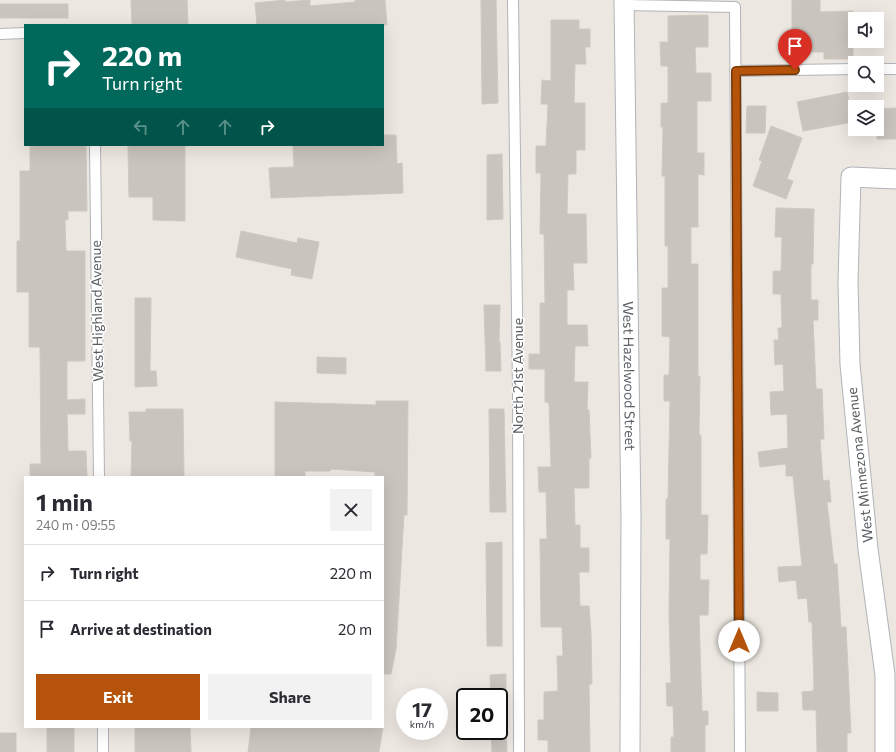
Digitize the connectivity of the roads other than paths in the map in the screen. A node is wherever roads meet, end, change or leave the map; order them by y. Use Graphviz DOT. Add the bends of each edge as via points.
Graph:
graph roads {
  1 [pos="513,0"];
  2 [pos="624,2"];
  3 [pos="24,33"];
  4 [pos="0,34"];
  5 [pos="848,69"];
  6 [pos="884,69"];
  7 [pos="896,69"];
  8 [pos="736,71"];
  9 [pos="95,146"];
  10 [pos="896,179"];
  11 [pos="100,476"];
  12 [pos="103,728"];
  13 [pos="103,752"];
  14 [pos="519,752"];
  15 [pos="630,752"];
  16 [pos="740,752"];
  17 [pos="885,752"];
  1 -- 14 [label="lane, North 21st Avenue"];
  2 -- 8 [label="lane" via="735,7"];
  2 -- 15 [label="street, West Hazelwood Street" via="631,517"];
  3 -- 4 [label="lane"];
  5 -- 8 [label="lane"];
  6 -- 7 [label="lane"];
  8 -- 16 [label="lane"];
  9 -- 11 [label="lane, West Highland Avenue"];
  10 -- 17 [label="street, West Minnezona Avenue" via="851,177 848,281 850,364 868,549 885,675"];
  12 -- 13 [label="lane"];
}
